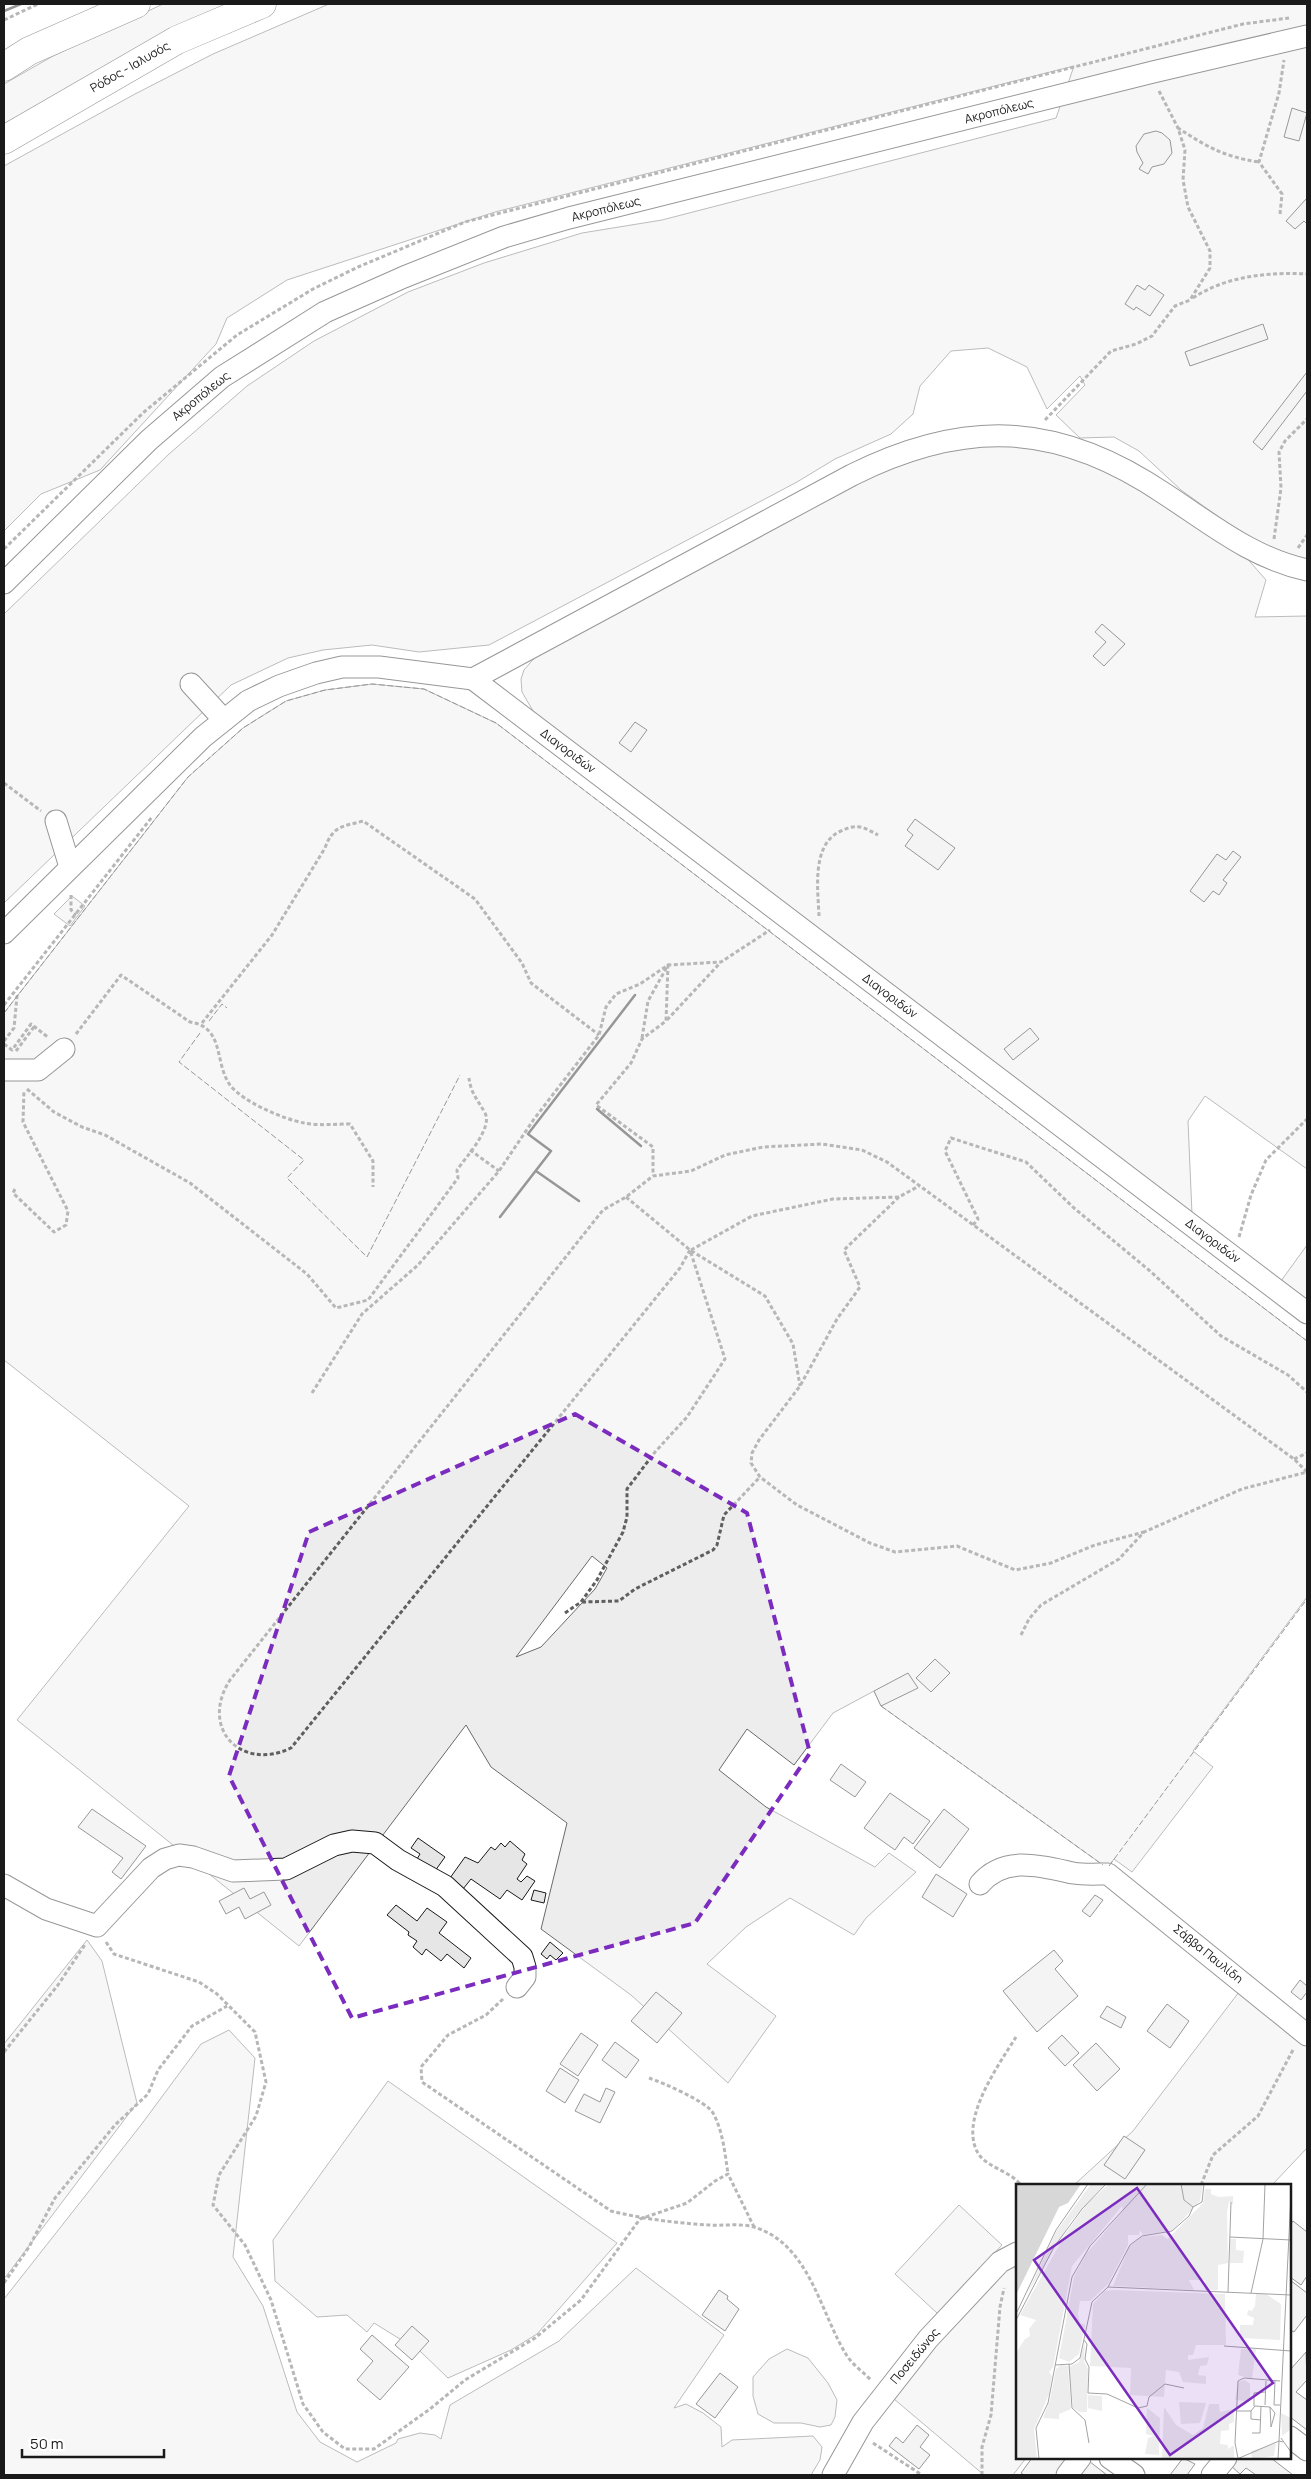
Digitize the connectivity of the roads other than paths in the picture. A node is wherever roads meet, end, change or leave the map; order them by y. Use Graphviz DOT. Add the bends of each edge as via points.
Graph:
graph roads {
  1 [pos="136,4"];
  2 [pos="262,4"];
  3 [pos="1297,38"];
  4 [pos="4,67"];
  5 [pos="4,140"];
  6 [pos="1307,570"];
  7 [pos="4,583"];
  8 [pos="473,678"];
  9 [pos="191,684"];
  10 [pos="224,720"];
  11 [pos="56,821"];
  12 [pos="70,867"];
  13 [pos="4,933"];
  14 [pos="64,1049"];
  15 [pos="4,1070"];
  16 [pos="1307,1313"];
  17 [pos="980,1884"];
  18 [pos="4,1885"];
  19 [pos="517,1986"];
  20 [pos="1305,2033"];
  21 [pos="1016,2254"];
  22 [pos="1291,2437"];
  23 [pos="1307,2450"];
  24 [pos="1079,2459"];
  25 [pos="1111,2459"];
  26 [pos="1225,2459"];
  27 [pos="833,2475"];
  28 [pos="1067,2475"];
  29 [pos="1134,2475"];
  30 [pos="1212,2475"];
  1 -- 4 [label="main road" via="28,51"];
  2 -- 5 [label="main road, Ρόδος - Ιαλυσός" via="177,40"];
  3 -- 7 [label="street, Ακροπόλεως" via="569,218 504,237 404,277 325,312 222,377 149,440"];
  6 -- 8 [label="street" via="1271,560 1226,535 1132,472 1102,457 1067,444 1033,437 1010,434 967,438 881,460"];
  8 -- 10 [label="street" via="379,666 342,667 279,686 248,700"];
  8 -- 16 [label="street, Διαγοριδών"];
  9 -- 10 [label="street"];
  10 -- 12 [label="street"];
  11 -- 12 [label="street"];
  12 -- 13 [label="street"];
  14 -- 15 [label="street" via="38,1070"];
  17 -- 20 [label="street, Σάββα Παυλίδη" via="992,1872 1032,1864 1052,1866 1075,1874 1108,1874"];
  18 -- 19 [label="street" via="46,1909 97,1926 151,1868 165,1859 193,1857 234,1871 286,1869 334,1845 352,1841 375,1842 398,1860 445,1886 522,1957 525,1977"];
  21 -- 27 [label="street, Ποσειδώνος" via="1000,2262 928,2339 863,2422"];
  22 -- 23 [label="street"];
  24 -- 28 [label="street"];
  25 -- 29 [label="street"];
  26 -- 30 [label="street"];
}
